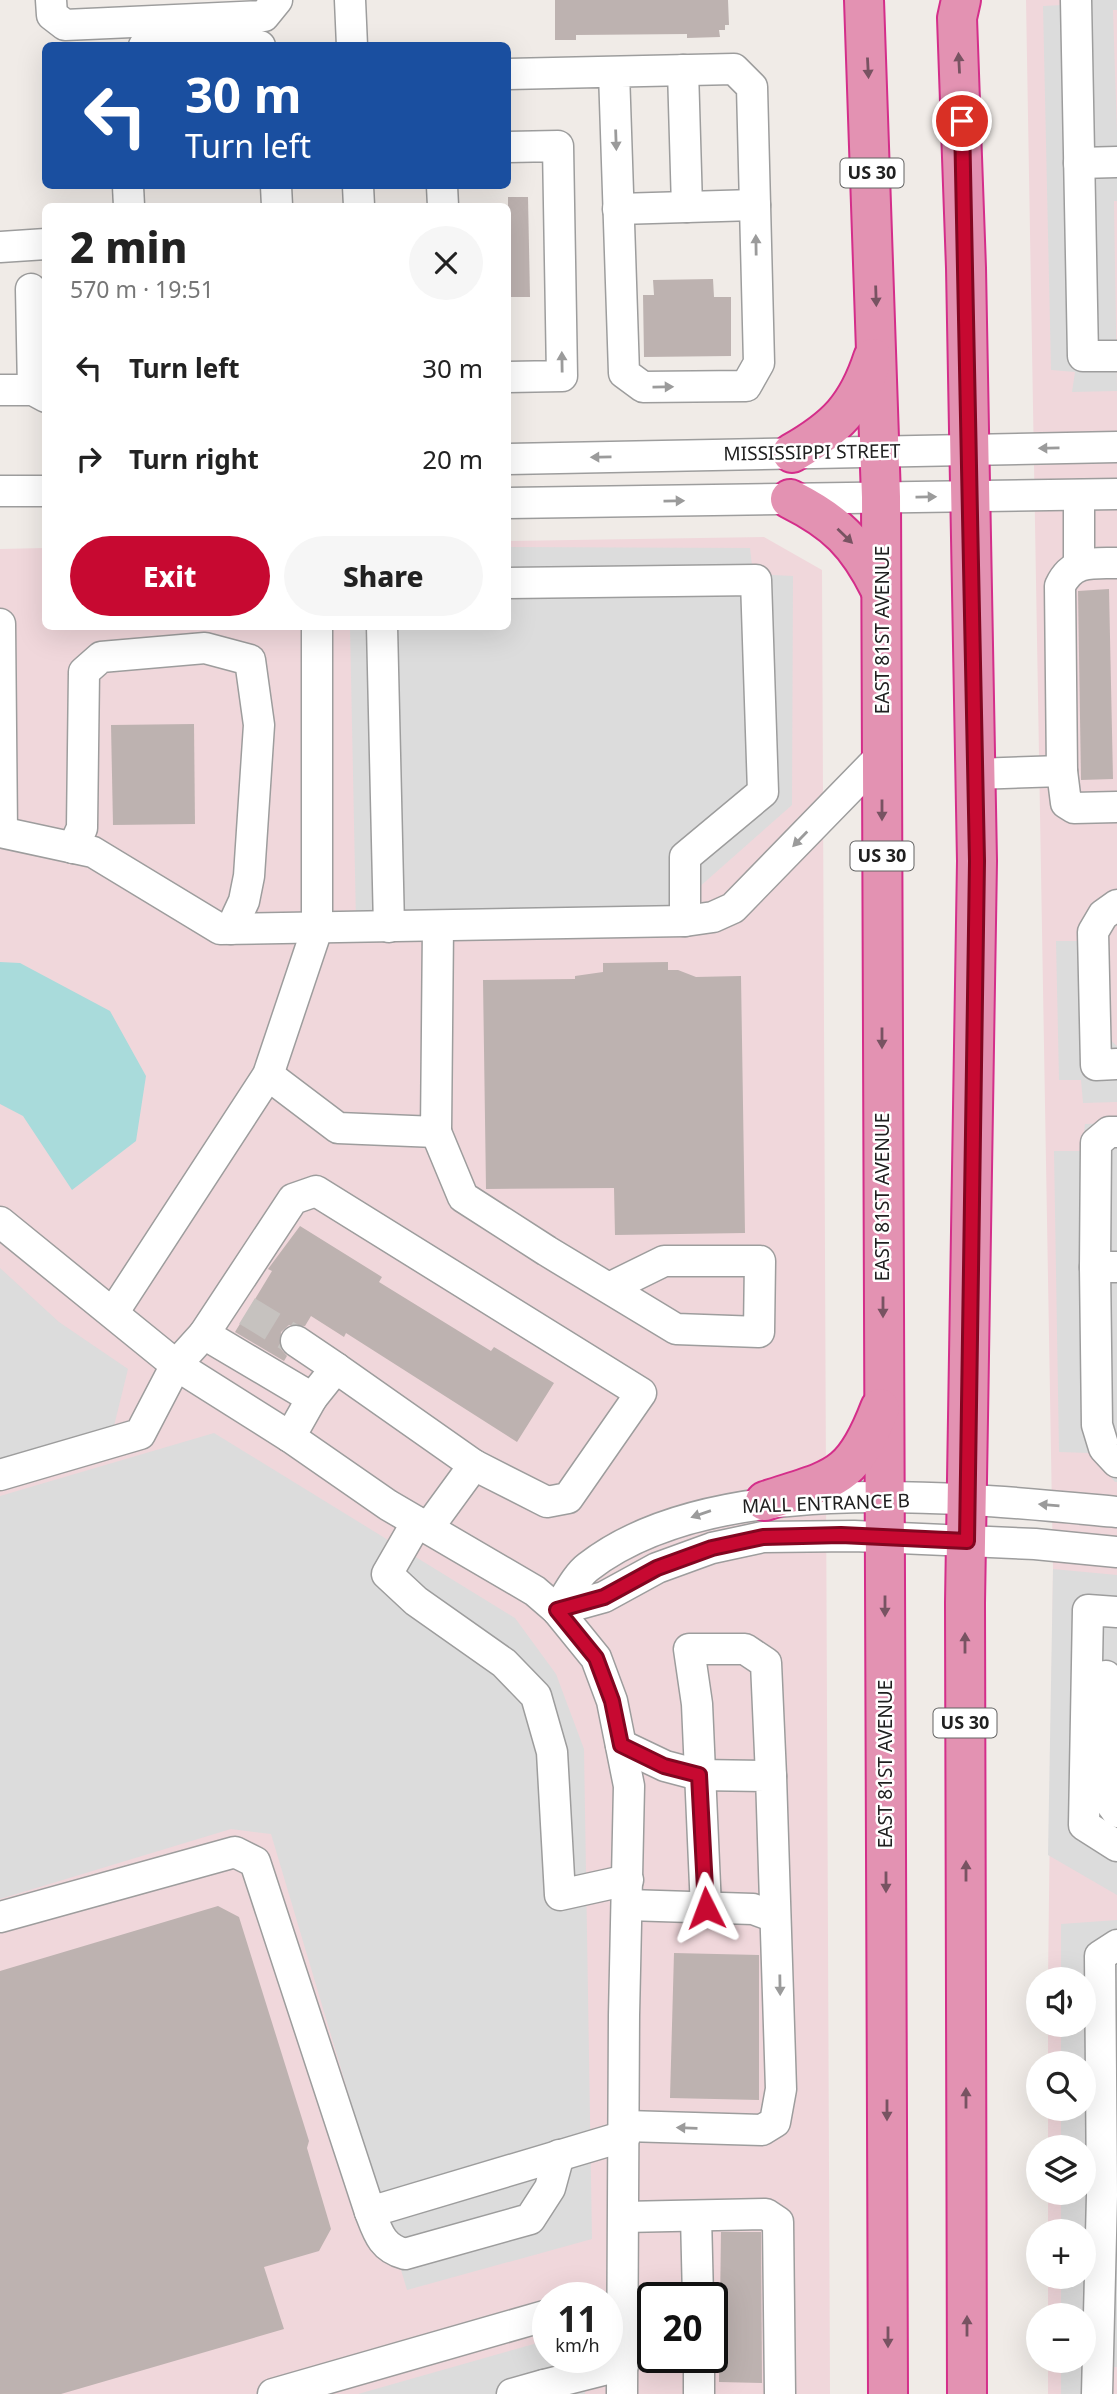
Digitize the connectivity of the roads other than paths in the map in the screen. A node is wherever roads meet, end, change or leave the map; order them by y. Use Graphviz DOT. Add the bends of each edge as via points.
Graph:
graph roads {
  1 [pos="51,0"];
  2 [pos="277,0"];
  3 [pos="350,0"];
  4 [pos="864,0"];
  5 [pos="1076,0"];
  6 [pos="959,9"];
  7 [pos="205,42"];
  8 [pos="244,42"];
  9 [pos="352,42"];
  10 [pos="682,70"];
  11 [pos="614,72"];
  12 [pos="511,74"];
  13 [pos="511,147"];
  14 [pos="1079,163"];
  15 [pos="1117,163"];
  16 [pos="755,205"];
  17 [pos="687,207"];
  18 [pos="618,209"];
  19 [pos="42,244"];
  20 [pos="0,247"];
  21 [pos="31,289"];
  22 [pos="877,346"];
  23 [pos="1117,356"];
  24 [pos="511,377"];
  25 [pos="0,390"];
  26 [pos="39,394"];
  27 [pos="1117,446"];
  28 [pos="970,450"];
  29 [pos="880,451"];
  30 [pos="792,453"];
  31 [pos="511,459"];
  32 [pos="0,491"];
  33 [pos="42,491"];
  34 [pos="1079,495"];
  35 [pos="1117,495"];
  36 [pos="971,496"];
  37 [pos="881,497"];
  38 [pos="790,499"];
  39 [pos="511,503"];
  40 [pos="1117,563"];
  41 [pos="1079,564"];
  42 [pos="511,583"];
  43 [pos="881,593"];
  44 [pos="0,624"];
  45 [pos="317,630"];
  46 [pos="382,630"];
  47 [pos="882,755"];
  48 [pos="1062,771"];
  49 [pos="975,774"];
  50 [pos="1117,807"];
  51 [pos="1,832"];
  52 [pos="73,848"];
  53 [pos="1117,905"];
  54 [pos="685,921"];
  55 [pos="438,926"];
  56 [pos="388,927"];
  57 [pos="230,929"];
  58 [pos="317,929"];
  59 [pos="1117,1064"];
  60 [pos="268,1075"];
  61 [pos="436,1132"];
  62 [pos="1117,1132"];
  63 [pos="1106,1186"];
  64 [pos="0,1222"];
  65 [pos="1106,1267"];
  66 [pos="609,1289"];
  67 [pos="113,1313"];
  68 [pos="204,1334"];
  69 [pos="296,1340"];
  70 [pos="176,1366"];
  71 [pos="336,1368"];
  72 [pos="312,1398"];
  73 [pos="883,1399"];
  74 [pos="290,1437"];
  75 [pos="1117,1462"];
  76 [pos="474,1465"];
  77 [pos="0,1475"];
  78 [pos="884,1498"];
  79 [pos="765,1501"];
  80 [pos="968,1501"];
  81 [pos="1117,1511"];
  82 [pos="423,1525"];
  83 [pos="884,1537"];
  84 [pos="967,1541"];
  85 [pos="1117,1552"];
  86 [pos="557,1610"];
  87 [pos="1102,1611"];
  88 [pos="1087,1661"];
  89 [pos="1112,1733"];
  90 [pos="621,1745"];
  91 [pos="699,1775"];
  92 [pos="771,1776"];
  93 [pos="1117,1812"];
  94 [pos="1117,1846"];
  95 [pos="628,1893"];
  96 [pos="706,1908"];
  97 [pos="0,1917"];
  98 [pos="775,1917"];
  99 [pos="1117,1945"];
  100 [pos="626,2131"];
  101 [pos="559,2155"];
  102 [pos="370,2212"];
  103 [pos="696,2216"];
  104 [pos="624,2217"];
  105 [pos="616,2282"];
  106 [pos="698,2282"];
  107 [pos="1109,2282"];
  108 [pos="532,2320"];
  109 [pos="699,2373"];
  110 [pos="623,2379"];
  111 [pos="544,2390"];
  112 [pos="273,2394"];
  113 [pos="512,2394"];
  114 [pos="699,2394"];
  115 [pos="780,2394"];
  116 [pos="888,2394"];
  117 [pos="967,2394"];
  118 [pos="1097,2394"];
  1 -- 2 [label="street" via="52,15 65,25 264,16"];
  3 -- 9 [label="street"];
  4 -- 22 [label="highway, EAST 81ST AVENUE / US 30, one-way"];
  5 -- 14 [label="street"];
  28 -- 6 [label="highway, US 30, one-way"];
  7 -- 8 [label="street"];
  10 -- 11 [label="street"];
  10 -- 16 [label="street" via="734,69 752,87"];
  10 -- 17 [label="street"];
  11 -- 12 [label="street"];
  11 -- 18 [label="street, one-way"];
  24 -- 13 [label="street, one-way" via="562,376 558,146"];
  14 -- 15 [label="street"];
  14 -- 23 [label="street" via="1083,356"];
  16 -- 17 [label="street"];
  18 -- 16 [label="street, one-way" via="624,373 643,387 746,386 759,363"];
  17 -- 18 [label="street"];
  19 -- 20 [label="street"];
  21 -- 26 [label="street"];
  22 -- 29 [label="highway, EAST 81ST AVENUE / US 30"];
  22 -- 30 [label="highway" via="863,388 843,416 824,435"];
  25 -- 26 [label="street"];
  27 -- 28 [label="street, MISSISSIPPI STREET, one-way"];
  28 -- 29 [label="street, MISSISSIPPI STREET"];
  28 -- 36 [label="highway, US 30"];
  29 -- 30 [label="street, MISSISSIPPI STREET"];
  29 -- 37 [label="highway, EAST 81ST AVENUE / US 30"];
  30 -- 31 [label="street, MISSISSIPPI STREET, one-way"];
  32 -- 33 [label="street"];
  34 -- 35 [label="street"];
  34 -- 36 [label="street"];
  34 -- 41 [label="street"];
  37 -- 36 [label="street, one-way"];
  36 -- 49 [label="highway, US 30"];
  37 -- 38 [label="street"];
  37 -- 43 [label="highway, EAST 81ST AVENUE / US 30"];
  39 -- 38 [label="street, one-way"];
  38 -- 43 [label="highway, one-way" via="821,514 850,540 865,558"];
  40 -- 41 [label="street"];
  41 -- 48 [label="street" via="1066,573 1060,586"];
  42 -- 54 [label="street" via="756,580 763,792 685,857"];
  43 -- 47 [label="highway, EAST 81ST AVENUE / US 30"];
  44 -- 51 [label="street"];
  45 -- 58 [label="street"];
  46 -- 56 [label="street"];
  47 -- 54 [label="street, one-way" via="733,908"];
  47 -- 73 [label="highway, EAST 81ST AVENUE / US 30, one-way"];
  48 -- 49 [label="street"];
  48 -- 50 [label="street" via="1066,803 1074,808"];
  49 -- 80 [label="highway, US 30"];
  51 -- 52 [label="street"];
  52 -- 57 [label="street" via="93,852 220,929"];
  52 -- 57 [label="street" via="82,828 84,672 101,657 205,648 250,660 259,724 249,876 244,901"];
  53 -- 59 [label="street" via="1103,915 1093,932 1096,1065"];
  54 -- 55 [label="street"];
  55 -- 56 [label="street"];
  55 -- 61 [label="street"];
  56 -- 58 [label="street"];
  57 -- 58 [label="street"];
  58 -- 60 [label="street"];
  60 -- 61 [label="street" via="338,1128"];
  60 -- 67 [label="street"];
  61 -- 66 [label="street" via="463,1196"];
  62 -- 63 [label="street" via="1109,1132 1096,1143"];
  63 -- 65 [label="street"];
  64 -- 67 [label="street"];
  65 -- 75 [label="street" via="1097,1424 1104,1448"];
  66 -- 66 [label="street" via="676,1329 759,1332 760,1261 664,1261"];
  67 -- 70 [label="street"];
  68 -- 70 [label="street"];
  68 -- 72 [label="street"];
  68 -- 76 [label="street" via="237,1305 293,1199 316,1191 641,1393 568,1498 547,1502"];
  69 -- 71 [label="street"];
  70 -- 74 [label="street"];
  70 -- 77 [label="street" via="140,1434"];
  71 -- 72 [label="street"];
  71 -- 76 [label="street"];
  72 -- 74 [label="street"];
  73 -- 78 [label="highway, EAST 81ST AVENUE / US 30"];
  73 -- 79 [label="highway" via="866,1443 834,1479"];
  74 -- 82 [label="street"];
  76 -- 82 [label="street"];
  78 -- 79 [label="street, MALL ENTRANCE B"];
  78 -- 80 [label="street, MALL ENTRANCE B"];
  78 -- 83 [label="highway, EAST 81ST AVENUE / US 30"];
  79 -- 86 [label="street, MALL ENTRANCE B, one-way" via="712,1510 652,1531 586,1567"];
  81 -- 80 [label="street, MALL ENTRANCE B, one-way"];
  80 -- 84 [label="highway, US 30"];
  82 -- 86 [label="street" via="535,1591"];
  82 -- 95 [label="street" via="387,1574 416,1601 504,1663 536,1696 552,1752 560,1895"];
  83 -- 84 [label="street, MALL ENTRANCE B"];
  83 -- 86 [label="street, MALL ENTRANCE B" via="763,1537 712,1548 657,1568 604,1597"];
  83 -- 116 [label="highway, EAST 81ST AVENUE / US 30, one-way"];
  84 -- 85 [label="street, MALL ENTRANCE B"];
  117 -- 84 [label="highway, US 30, one-way"];
  86 -- 90 [label="street" via="596,1658 612,1701"];
  87 -- 88 [label="street"];
  88 -- 89 [label="street" via="1106,1674"];
  88 -- 94 [label="street" via="1084,1825"];
  89 -- 93 [label="street" via="1102,1766 1104,1794"];
  90 -- 91 [label="street" via="664,1766"];
  90 -- 95 [label="street" via="629,1786"];
  91 -- 92 [label="street"];
  91 -- 92 [label="street" via="690,1649 745,1649 766,1663"];
  91 -- 96 [label="street"];
  92 -- 98 [label="street"];
  95 -- 96 [label="street"];
  95 -- 100 [label="street"];
  96 -- 98 [label="street" via="753,1909"];
  97 -- 102 [label="street" via="235,1852 255,1862"];
  98 -- 100 [label="street, one-way" via="781,2089 775,2122 762,2130"];
  99 -- 107 [label="street" via="1100,1956"];
  100 -- 101 [label="street"];
  100 -- 104 [label="street"];
  101 -- 102 [label="street"];
  101 -- 102 [label="street" via="550,2188 530,2219 405,2254 382,2240"];
  103 -- 104 [label="street"];
  103 -- 106 [label="street"];
  103 -- 115 [label="street" via="765,2214 778,2222"];
  104 -- 105 [label="street"];
  107 -- 118 [label="street"];
  108 -- 112 [label="street"];
  109 -- 114 [label="street"];
  110 -- 111 [label="street"];
  111 -- 113 [label="street"];
}
